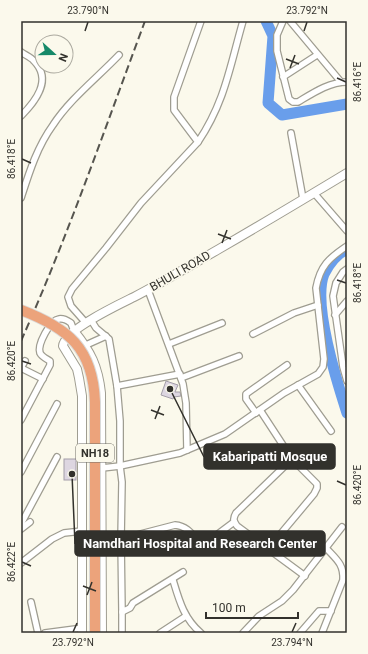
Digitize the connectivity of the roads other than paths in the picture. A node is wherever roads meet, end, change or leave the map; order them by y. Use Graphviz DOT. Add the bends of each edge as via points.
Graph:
graph roads {
  1 [pos="201,21"];
  2 [pos="243,21"];
  3 [pos="283,21"];
  4 [pos="290,21"];
  5 [pos="21,52"];
  6 [pos="317,54"];
  7 [pos="119,56"];
  8 [pos="283,77"];
  9 [pos="344,82"];
  10 [pos="21,116"];
  11 [pos="291,133"];
  12 [pos="198,142"];
  13 [pos="347,173"];
  14 [pos="314,193"];
  15 [pos="21,198"];
  16 [pos="303,199"];
  17 [pos="347,231"];
  18 [pos="347,246"];
  19 [pos="347,269"];
  20 [pos="148,290"];
  21 [pos="347,301"];
  22 [pos="318,305"];
  23 [pos="21,310"];
  24 [pos="335,315"];
  25 [pos="21,317"];
  26 [pos="88,321"];
  27 [pos="222,323"];
  28 [pos="74,331"];
  29 [pos="253,334"];
  30 [pos="106,336"];
  31 [pos="169,344"];
  32 [pos="86,345"];
  33 [pos="239,356"];
  34 [pos="25,361"];
  35 [pos="347,362"];
  36 [pos="287,365"];
  37 [pos="343,367"];
  38 [pos="21,368"];
  39 [pos="181,376"];
  40 [pos="43,379"];
  41 [pos="347,381"];
  42 [pos="298,385"];
  43 [pos="117,386"];
  44 [pos="57,404"];
  45 [pos="258,412"];
  46 [pos="21,420"];
  47 [pos="331,431"];
  48 [pos="186,450"];
  49 [pos="57,457"];
  50 [pos="292,459"];
  51 [pos="120,466"];
  52 [pos="102,468"];
  53 [pos="21,472"];
  54 [pos="30,522"];
  55 [pos="234,522"];
  56 [pos="21,524"];
  57 [pos="342,527"];
  58 [pos="21,529"];
  59 [pos="82,531"];
  60 [pos="120,539"];
  61 [pos="102,542"];
  62 [pos="326,548"];
  63 [pos="268,549"];
  64 [pos="21,563"];
  65 [pos="183,572"];
  66 [pos="305,576"];
  67 [pos="173,580"];
  68 [pos="32,602"];
  69 [pos="331,611"];
  70 [pos="122,612"];
  71 [pos="186,616"];
  72 [pos="85,631"];
  73 [pos="38,633"];
  74 [pos="45,633"];
  75 [pos="95,633"];
  76 [pos="102,633"];
  77 [pos="122,633"];
  78 [pos="160,633"];
  79 [pos="201,633"];
  80 [pos="243,633"];
  81 [pos="300,633"];
  82 [pos="322,633"];
  1 -- 12 [label="street" via="174,97 174,110"];
  2 -- 12 [label="street" via="224,91 208,127"];
  3 -- 8 [label="street" via="277,34 276,51"];
  4 -- 6 [label="street"];
  5 -- 10 [label="street" via="34,61 42,79 36,100"];
  6 -- 8 [label="street"];
  6 -- 9 [label="street"];
  7 -- 15 [label="street" via="52,125 35,156"];
  8 -- 9 [label="street" via="289,99 293,102 298,102 328,85"];
  11 -- 16 [label="street"];
  12 -- 26 [label="street" via="141,203 72,289 68,297 71,306"];
  13 -- 14 [label="main road, BHULI ROAD"];
  14 -- 16 [label="main road, BHULI ROAD"];
  14 -- 17 [label="street"];
  16 -- 20 [label="main road, BHULI ROAD"];
  18 -- 22 [label="street" via="322,269 316,288"];
  19 -- 24 [label="street" via="336,283 333,296"];
  20 -- 26 [label="main road, BHULI ROAD"];
  20 -- 31 [label="street"];
  21 -- 24 [label="street"];
  22 -- 29 [label="street" via="294,313"];
  22 -- 42 [label="street" via="323,367 318,374"];
  23 -- 75 [label="highway, NH18, bridge" via="51,323 74,341 94,380"];
  24 -- 37 [label="street"];
  25 -- 72 [label="highway, NH18" via="50,331 69,345 80,361 88,383 90,400"];
  26 -- 28 [label="main road, BHULI ROAD"];
  26 -- 30 [label="street"];
  27 -- 31 [label="street"];
  28 -- 32 [label="main road"];
  28 -- 40 [label="street" via="71,323 62,319 54,321 48,328 39,348 41,355 50,363"];
  28 -- 59 [label="main road" via="64,341 63,346 76,369 82,396"];
  30 -- 32 [label="street"];
  30 -- 43 [label="street" via="111,346"];
  31 -- 39 [label="street"];
  32 -- 52 [label="main road" via="93,358 102,393"];
  33 -- 39 [label="street"];
  34 -- 38 [label="street"];
  35 -- 37 [label="street"];
  36 -- 45 [label="street" via="246,394 246,399"];
  37 -- 41 [label="street"];
  38 -- 40 [label="street"];
  39 -- 43 [label="street"];
  39 -- 48 [label="street" via="186,403"];
  40 -- 46 [label="street"];
  42 -- 45 [label="street"];
  42 -- 47 [label="street"];
  43 -- 51 [label="street"];
  44 -- 53 [label="street"];
  45 -- 48 [label="street" via="225,434"];
  45 -- 50 [label="street"];
  48 -- 51 [label="street"];
  49 -- 56 [label="street"];
  50 -- 55 [label="street" via="236,513 233,517"];
  50 -- 63 [label="street" via="315,480 317,488"];
  51 -- 52 [label="street"];
  51 -- 60 [label="street"];
  52 -- 61 [label="main road"];
  54 -- 58 [label="street"];
  55 -- 60 [label="street" via="206,543 199,542 189,530 175,524"];
  55 -- 63 [label="street"];
  57 -- 62 [label="street"];
  59 -- 64 [label="street" via="64,534 52,540"];
  59 -- 72 [label="main road"];
  60 -- 61 [label="street"];
  60 -- 70 [label="street"];
  61 -- 76 [label="main road"];
  62 -- 66 [label="street"];
  62 -- 69 [label="street" via="344,571"];
  63 -- 66 [label="street"];
  65 -- 67 [label="street"];
  66 -- 80 [label="street" via="293,590 259,616"];
  67 -- 70 [label="street"];
  67 -- 71 [label="street"];
  68 -- 73 [label="street"];
  69 -- 81 [label="street" via="319,611"];
  69 -- 82 [label="street"];
  70 -- 77 [label="street"];
  71 -- 78 [label="street"];
  71 -- 79 [label="street"];
  72 -- 74 [label="street"];
}
